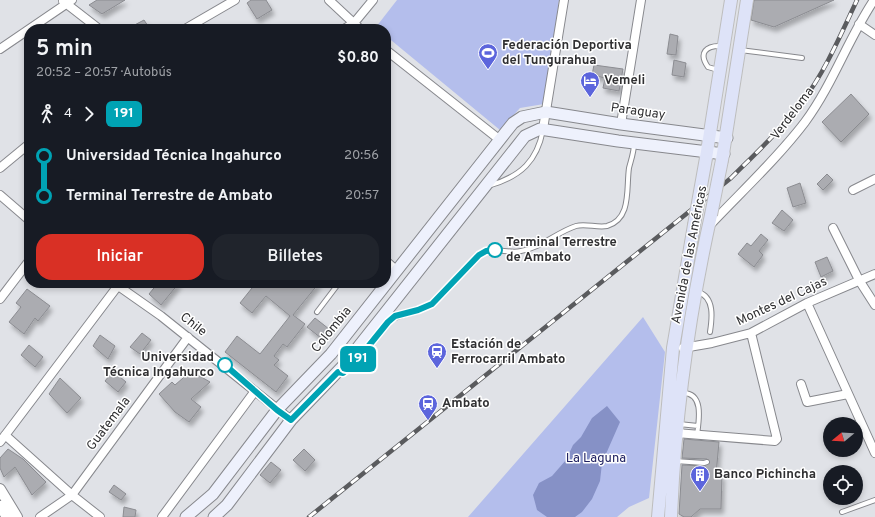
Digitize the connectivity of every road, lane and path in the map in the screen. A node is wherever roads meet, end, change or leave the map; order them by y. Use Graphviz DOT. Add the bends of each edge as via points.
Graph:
graph roads {
  1 [pos="235,0"];
  2 [pos="329,0"];
  3 [pos="372,0"];
  4 [pos="564,0"];
  5 [pos="642,0"];
  6 [pos="731,0"];
  7 [pos="746,0"];
  8 [pos="874,0"];
  9 [pos="67,1"];
  10 [pos="354,23"];
  11 [pos="35,24"];
  12 [pos="93,24"];
  13 [pos="194,24"];
  14 [pos="859,24"];
  15 [pos="24,32"];
  16 [pos="875,35"];
  17 [pos="724,46"];
  18 [pos="0,49"];
  19 [pos="739,50"];
  20 [pos="391,54"];
  21 [pos="802,58"];
  22 [pos="720,70"];
  23 [pos="546,112"];
  24 [pos="621,124"];
  25 [pos="543,129"];
  26 [pos="711,136"];
  27 [pos="727,138"];
  28 [pos="500,140"];
  29 [pos="634,143"];
  30 [pos="24,148"];
  31 [pos="707,155"];
  32 [pos="723,157"];
  33 [pos="0,168"];
  34 [pos="875,179"];
  35 [pos="486,186"];
  36 [pos="853,190"];
  37 [pos="0,195"];
  38 [pos="24,216"];
  39 [pos="710,221"];
  40 [pos="833,228"];
  41 [pos="391,266"];
  42 [pos="24,268"];
  43 [pos="396,270"];
  44 [pos="875,274"];
  45 [pos="391,276"];
  46 [pos="860,280"];
  47 [pos="115,288"];
  48 [pos="123,288"];
  49 [pos="335,288"];
  50 [pos="382,288"];
  51 [pos="695,291"];
  52 [pos="0,299"];
  53 [pos="807,303"];
  54 [pos="875,305"];
  55 [pos="317,312"];
  56 [pos="710,332"];
  57 [pos="751,333"];
  58 [pos="188,337"];
  59 [pos="673,348"];
  60 [pos="687,348"];
  61 [pos="338,372"];
  62 [pos="801,384"];
  63 [pos="255,392"];
  64 [pos="681,394"];
  65 [pos="848,394"];
  66 [pos="277,410"];
  67 [pos="291,420"];
  68 [pos="698,426"];
  69 [pos="676,429"];
  70 [pos="697,435"];
  71 [pos="3,439"];
  72 [pos="875,453"];
  73 [pos="673,461"];
  74 [pos="707,462"];
  75 [pos="0,489"];
  76 [pos="72,495"];
  77 [pos="875,500"];
  78 [pos="0,506"];
  79 [pos="842,512"];
  80 [pos="7,517"];
  81 [pos="16,517"];
  82 [pos="40,517"];
  83 [pos="100,517"];
  84 [pos="162,517"];
  85 [pos="186,517"];
  86 [pos="214,517"];
  87 [pos="658,517"];
  88 [pos="671,517"];
  1 -- 13 [label="street"];
  2 -- 10 [label="street"];
  3 -- 10 [label="street"];
  4 -- 23 [label="street"];
  5 -- 24 [label="street"];
  6 -- 17 [label="main road, Avenida de las Américas"];
  7 -- 19 [label="main road, Avenida de las Américas"];
  8 -- 14 [label="street, Verdeloma"];
  9 -- 11 [label="street"];
  9 -- 12 [label="street"];
  14 -- 16 [label="street"];
  14 -- 39 [label="street, Verdeloma" via="824,94 805,122"];
  15 -- 18 [label="street"];
  17 -- 22 [label="main road, Avenida de las Américas"];
  17 -- 22 [label="lane" via="707,48 704,54 704,62 708,67"];
  19 -- 21 [label="lane"];
  19 -- 27 [label="main road, Avenida de las Américas"];
  20 -- 28 [label="street"];
  22 -- 26 [label="main road, Avenida de las Américas"];
  23 -- 24 [label="main road, Paraguay"];
  23 -- 25 [label="street"];
  23 -- 28 [label="main road, Colombia" via="522,117 513,123"];
  24 -- 26 [label="main road, Paraguay"];
  25 -- 29 [label="main road"];
  25 -- 35 [label="main road" via="525,136"];
  25 -- 35 [label="lane" via="539,147 525,169"];
  26 -- 27 [label="main road, Paraguay"];
  26 -- 31 [label="main road, Avenida de las Américas"];
  27 -- 32 [label="main road, Avenida de las Américas"];
  28 -- 43 [label="main road, Colombia"];
  29 -- 31 [label="main road"];
  29 -- 61 [label="lane" via="625,208 614,222 606,226 578,225 522,251 495,250 483,253 432,304 395,316 354,364 343,373"];
  30 -- 33 [label="street"];
  31 -- 32 [label="main road"];
  31 -- 59 [label="main road, Avenida de las Américas, bridge"];
  32 -- 39 [label="main road, Avenida de las Américas, bridge"];
  34 -- 36 [label="street"];
  35 -- 61 [label="main road"];
  37 -- 38 [label="street"];
  39 -- 51 [label="main road, Avenida de las Américas"];
  40 -- 46 [label="street"];
  41 -- 43 [label="street"];
  42 -- 52 [label="street"];
  43 -- 45 [label="main road, Colombia"];
  44 -- 46 [label="street, Montes del Cajas"];
  46 -- 53 [label="street, Montes del Cajas"];
  46 -- 54 [label="street"];
  47 -- 71 [label="street"];
  48 -- 58 [label="street, Chile"];
  49 -- 55 [label="lane"];
  50 -- 66 [label="main road, Colombia" via="331,354"];
  51 -- 56 [label="lane" via="706,297 710,305"];
  51 -- 60 [label="main road, Avenida de las Américas"];
  53 -- 57 [label="street, Montes del Cajas"];
  53 -- 65 [label="street"];
  57 -- 60 [label="street, Montes del Cajas"];
  57 -- 70 [label="street" via="777,439 775,441 707,438"];
  58 -- 63 [label="street, Chile"];
  58 -- 76 [label="street, Guatemala"];
  59 -- 60 [label="street, Montes del Cajas"];
  59 -- 87 [label="main road, Avenida de las Américas"];
  60 -- 64 [label="main road, Avenida de las Américas"];
  61 -- 67 [label="main road"];
  62 -- 65 [label="street" via="807,402"];
  63 -- 66 [label="street, Chile"];
  63 -- 84 [label="street"];
  64 -- 68 [label="lane" via="691,394 695,398 698,407"];
  64 -- 69 [label="main road, Avenida de las Américas"];
  65 -- 72 [label="street"];
  66 -- 67 [label="street, Chile"];
  66 -- 85 [label="main road, Colombia" via="213,494"];
  67 -- 86 [label="main road" via="227,505"];
  68 -- 69 [label="lane"];
  68 -- 70 [label="lane"];
  69 -- 70 [label="street"];
  69 -- 73 [label="main road, Avenida de las Américas"];
  71 -- 76 [label="street"];
  73 -- 74 [label="lane" via="704,464"];
  73 -- 88 [label="main road, Avenida de las Américas"];
  75 -- 81 [label="street"];
  76 -- 82 [label="street, Guatemala"];
  76 -- 83 [label="street"];
  77 -- 79 [label="lane"];
  78 -- 80 [label="street"];
}
